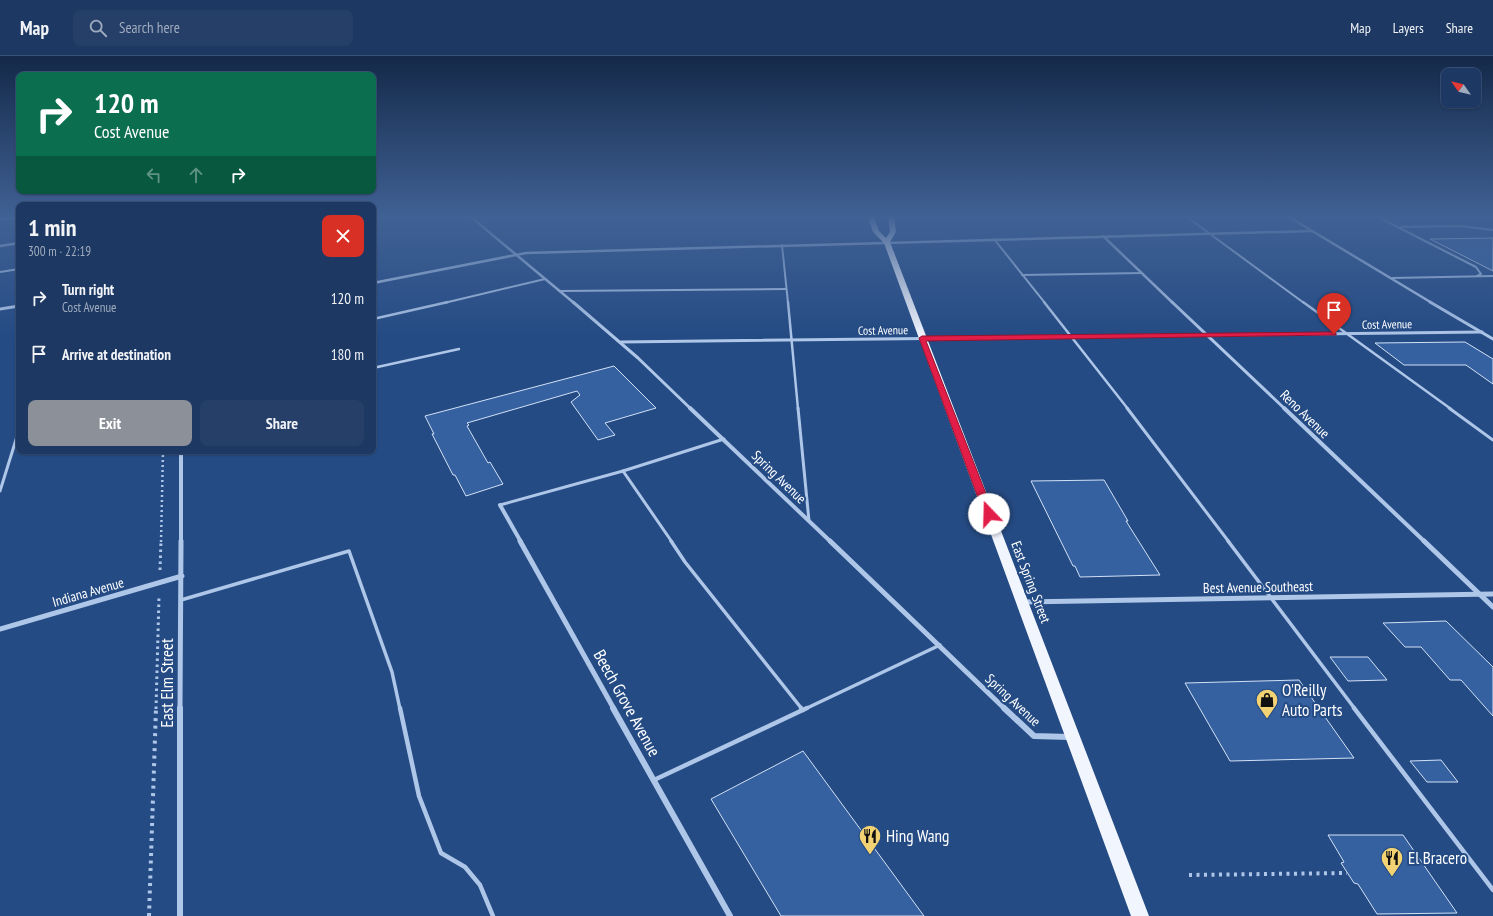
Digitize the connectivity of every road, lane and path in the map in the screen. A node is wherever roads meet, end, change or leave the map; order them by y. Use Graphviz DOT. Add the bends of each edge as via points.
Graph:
graph roads {
  1 [pos="500,257"];
  2 [pos="519,257"];
  3 [pos="783,257"];
  4 [pos="893,257"];
  5 [pos="1008,257"];
  6 [pos="1125,257"];
  7 [pos="1243,257"];
  8 [pos="1357,257"];
  9 [pos="1457,257"];
  10 [pos="16,269"];
  11 [pos="0,272"];
  12 [pos="1142,273"];
  13 [pos="1022,275"];
  14 [pos="1477,276"];
  15 [pos="1493,276"];
  16 [pos="1392,278"];
  17 [pos="545,279"];
  18 [pos="376,282"];
  19 [pos="786,289"];
  20 [pos="559,291"];
  21 [pos="16,306"];
  22 [pos="0,309"];
  23 [pos="376,317"];
  24 [pos="1482,332"];
  25 [pos="1350,334"];
  26 [pos="1207,335"];
  27 [pos="1073,337"];
  28 [pos="922,338"];
  29 [pos="1493,339"];
  30 [pos="791,340"];
  31 [pos="620,342"];
  32 [pos="458,349"];
  33 [pos="376,367"];
  34 [pos="724,439"];
  35 [pos="16,440"];
  36 [pos="1493,440"];
  37 [pos="163,454"];
  38 [pos="181,454"];
  39 [pos="623,471"];
  40 [pos="0,491"];
  41 [pos="500,505"];
  42 [pos="809,521"];
  43 [pos="182,576"];
  44 [pos="160,583"];
  45 [pos="1479,594"];
  46 [pos="1493,594"];
  47 [pos="1272,598"];
  48 [pos="181,600"];
  49 [pos="1023,602"];
  50 [pos="1493,607"];
  51 [pos="0,629"];
  52 [pos="940,645"];
  53 [pos="803,710"];
  54 [pos="1073,737"];
  55 [pos="654,780"];
  56 [pos="1347,873"];
  57 [pos="1189,874"];
  58 [pos="1493,890"];
  59 [pos="149,916"];
  60 [pos="180,916"];
  61 [pos="493,916"];
  62 [pos="730,916"];
  63 [pos="1140,916"];
  1 -- 18 [label="street"];
  2 -- 17 [label="street, Spring Avenue"];
  3 -- 19 [label="lane"];
  4 -- 28 [label="main road, East Spring Street"];
  5 -- 13 [label="lane"];
  6 -- 12 [label="street, Reno Avenue"];
  7 -- 25 [label="lane"];
  8 -- 16 [label="street"];
  9 -- 14 [label="lane" via="1476,267 1481,274"];
  10 -- 11 [label="lane"];
  12 -- 13 [label="lane"];
  12 -- 26 [label="street, Reno Avenue"];
  13 -- 27 [label="lane"];
  14 -- 15 [label="lane"];
  14 -- 16 [label="lane"];
  16 -- 24 [label="street"];
  17 -- 20 [label="street, Spring Avenue"];
  17 -- 23 [label="lane"];
  19 -- 20 [label="lane"];
  19 -- 30 [label="lane"];
  20 -- 31 [label="street, Spring Avenue"];
  21 -- 22 [label="street"];
  24 -- 25 [label="street, Cost Avenue"];
  24 -- 29 [label="street"];
  25 -- 26 [label="street, Cost Avenue"];
  25 -- 36 [label="lane"];
  26 -- 27 [label="street, Cost Avenue"];
  26 -- 45 [label="street, Reno Avenue"];
  27 -- 28 [label="street, Cost Avenue"];
  27 -- 47 [label="lane"];
  28 -- 30 [label="street, Cost Avenue"];
  28 -- 49 [label="main road, East Spring Street"];
  30 -- 31 [label="street, Cost Avenue"];
  30 -- 42 [label="lane"];
  31 -- 34 [label="street, Spring Avenue"];
  32 -- 33 [label="lane"];
  34 -- 39 [label="lane"];
  34 -- 42 [label="street, Spring Avenue"];
  35 -- 40 [label="lane"];
  37 -- 44 [label="path"];
  38 -- 43 [label="street, East Elm Street"];
  39 -- 41 [label="lane"];
  39 -- 53 [label="lane" via="685,562"];
  41 -- 55 [label="street, Beech Grove Avenue"];
  42 -- 52 [label="street, Spring Avenue"];
  43 -- 44 [label="street, Indiana Avenue"];
  43 -- 48 [label="street, East Elm Street"];
  44 -- 51 [label="street, Indiana Avenue"];
  44 -- 59 [label="path"];
  45 -- 46 [label="street, Best Avenue Southeast"];
  45 -- 47 [label="street, Best Avenue Southeast"];
  45 -- 50 [label="street, Reno Avenue"];
  47 -- 49 [label="street, Best Avenue Southeast"];
  47 -- 58 [label="lane"];
  48 -- 60 [label="street, East Elm Street"];
  48 -- 61 [label="lane" via="349,551 392,672 419,796 441,853 465,867 480,885"];
  49 -- 54 [label="main road, East Spring Street"];
  52 -- 53 [label="lane"];
  52 -- 54 [label="street, Spring Avenue" via="1034,736"];
  53 -- 55 [label="lane"];
  54 -- 63 [label="main road, East Spring Street"];
  55 -- 62 [label="street, Beech Grove Avenue"];
  56 -- 57 [label="path"];
}
